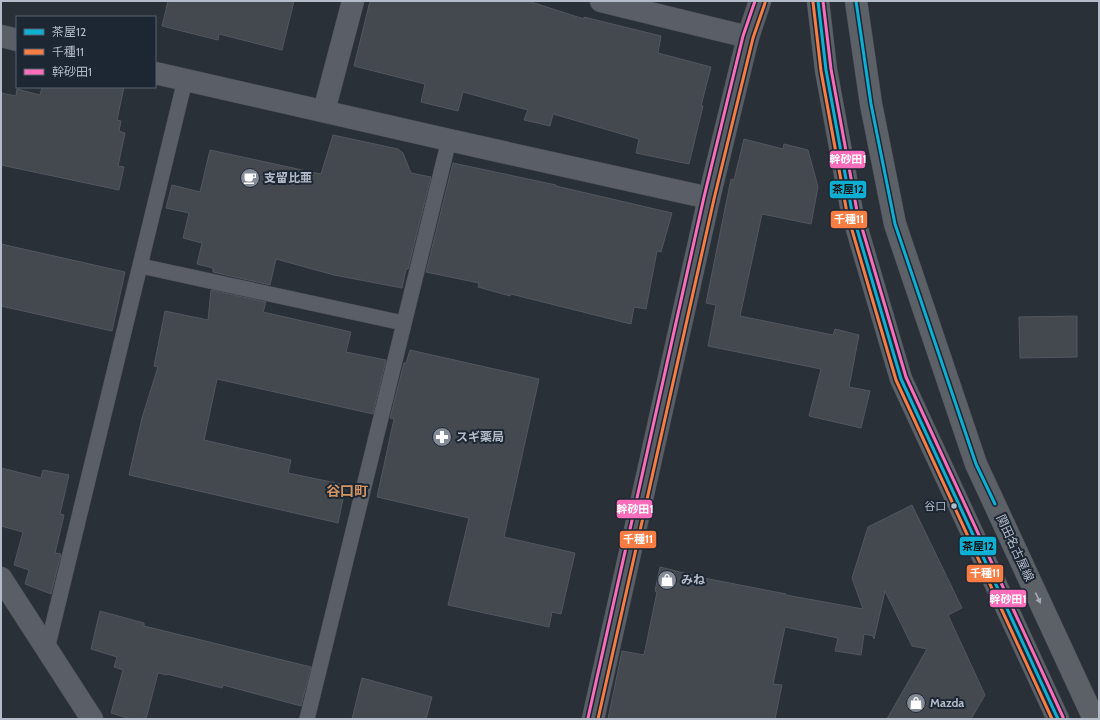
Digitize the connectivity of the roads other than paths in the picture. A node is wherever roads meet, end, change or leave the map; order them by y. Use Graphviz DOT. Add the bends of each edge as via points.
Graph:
graph roads {
  1 [pos="353,1"];
  2 [pos="601,1"];
  3 [pos="760,1"];
  4 [pos="818,1"];
  5 [pos="856,1"];
  6 [pos="1,36"];
  7 [pos="748,37"];
  8 [pos="16,40"];
  9 [pos="156,73"];
  10 [pos="185,80"];
  11 [pos="324,111"];
  12 [pos="449,140"];
  13 [pos="709,198"];
  14 [pos="140,266"];
  15 [pos="403,323"];
  16 [pos="1,578"];
  17 [pos="47,649"];
  18 [pos="92,719"];
  19 [pos="307,719"];
  20 [pos="593,719"];
  21 [pos="1058,719"];
  22 [pos="1094,719"];
  1 -- 11 [label="street"];
  2 -- 7 [label="street"];
  3 -- 7 [label="street"];
  4 -- 21 [label="main road" via="826,70 852,212 901,379"];
  5 -- 22 [label="main road, 関田名古屋線, one-way" via="871,104 895,224 976,464"];
  6 -- 8 [label="street"];
  7 -- 13 [label="street"];
  9 -- 10 [label="street"];
  10 -- 11 [label="street"];
  10 -- 14 [label="lane"];
  11 -- 12 [label="street"];
  12 -- 13 [label="street"];
  12 -- 15 [label="lane"];
  13 -- 20 [label="street"];
  14 -- 15 [label="lane"];
  14 -- 17 [label="lane"];
  15 -- 19 [label="lane"];
  16 -- 17 [label="street"];
  17 -- 18 [label="street"];
}
